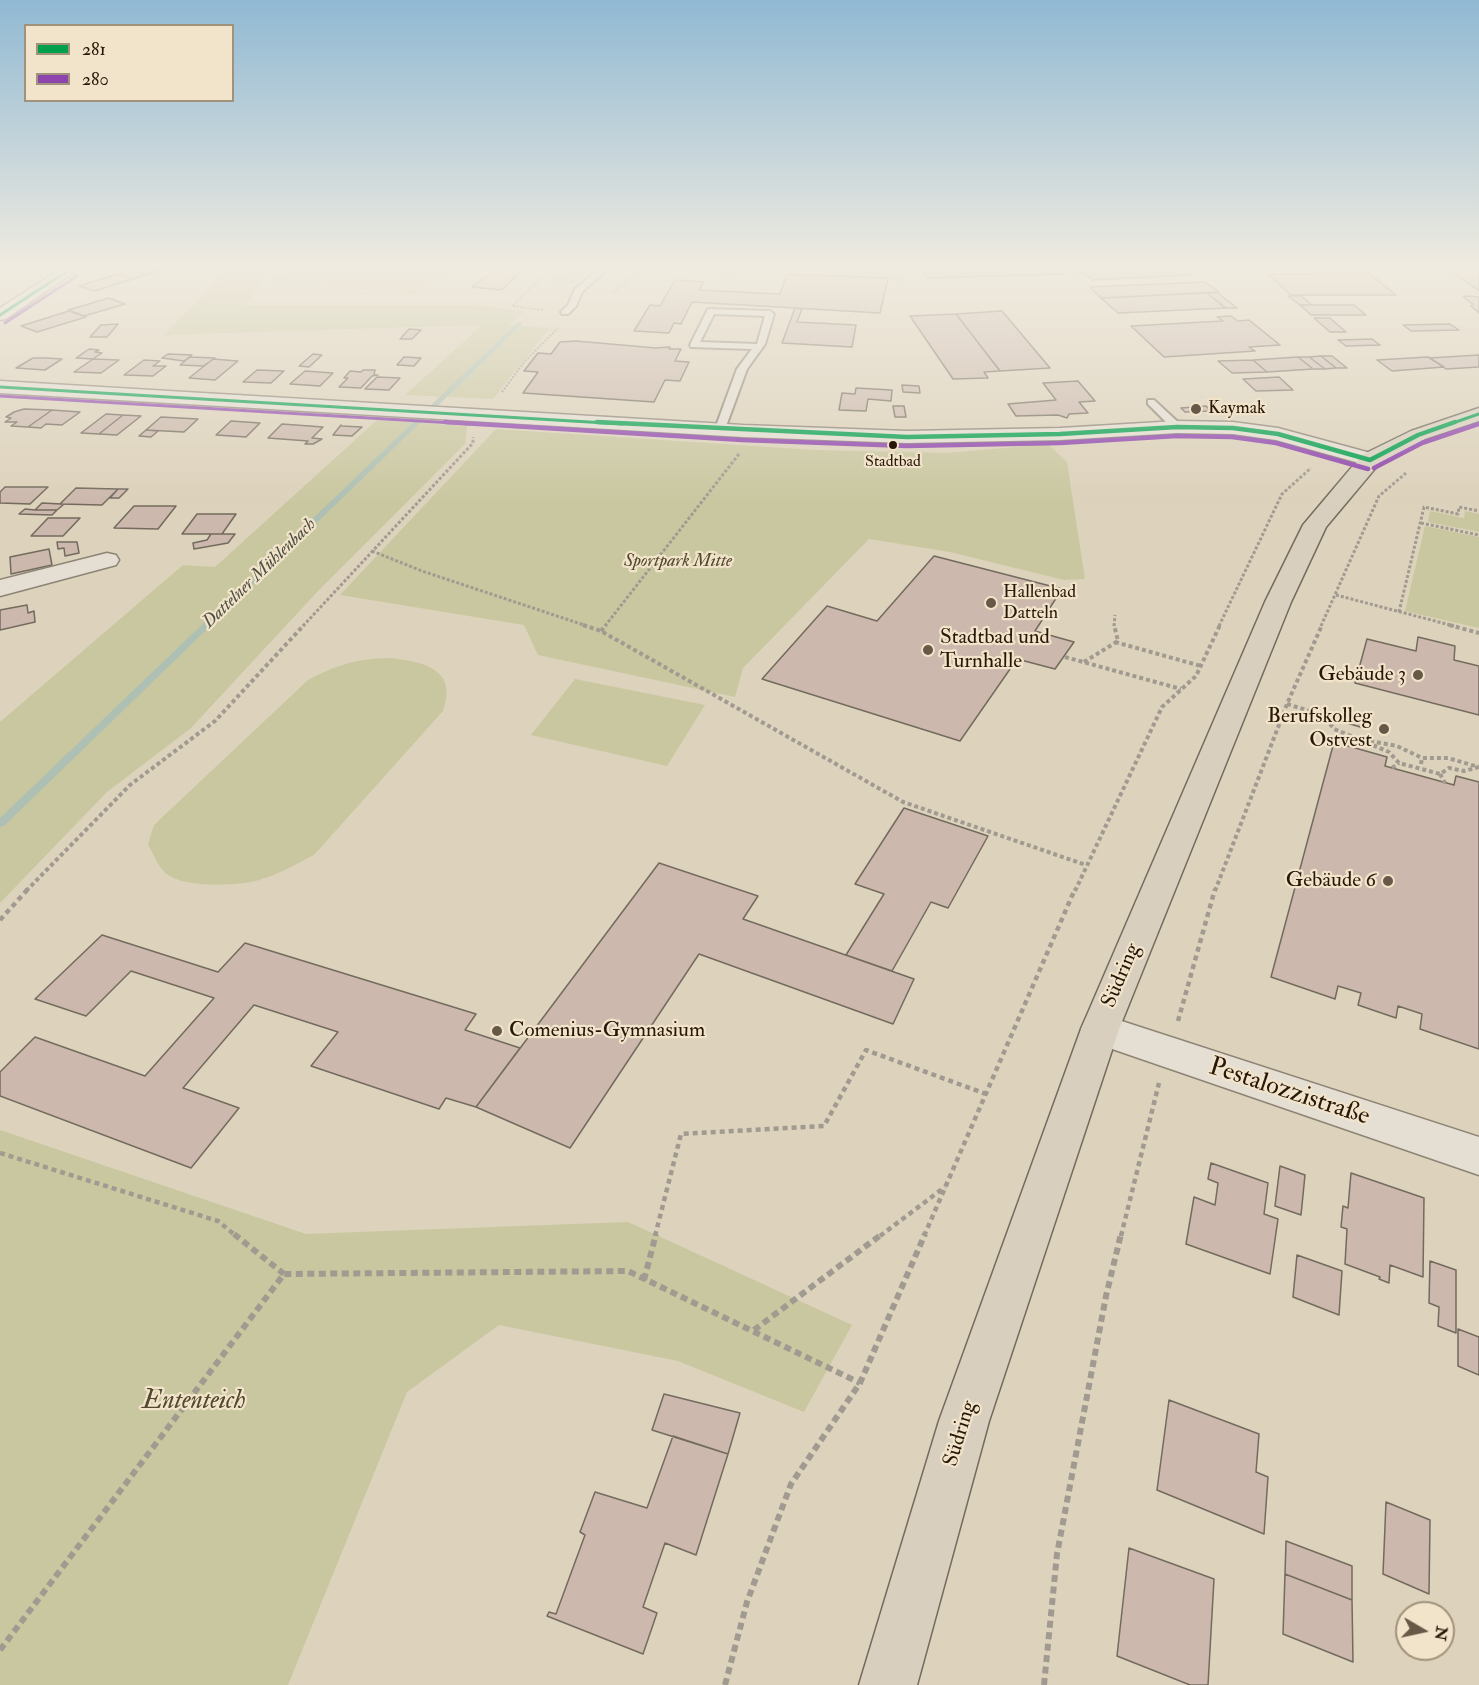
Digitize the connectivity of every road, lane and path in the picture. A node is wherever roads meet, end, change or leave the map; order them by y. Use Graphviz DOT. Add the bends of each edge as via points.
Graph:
graph roads {
  1 [pos="537,347"];
  2 [pos="747,347"];
  3 [pos="759,347"];
  4 [pos="0,387"];
  5 [pos="1151,402"];
  6 [pos="1479,414"];
  7 [pos="486,415"];
  8 [pos="1177,427"];
  9 [pos="720,429"];
  10 [pos="757,431"];
  11 [pos="1305,463"];
  12 [pos="1388,466"];
  13 [pos="1479,511"];
  14 [pos="1421,523"];
  15 [pos="1479,535"];
  16 [pos="372,551"];
  17 [pos="107,560"];
  18 [pos="0,588"];
  19 [pos="1336,595"];
  20 [pos="1399,612"];
  21 [pos="1115,615"];
  22 [pos="602,631"];
  23 [pos="1479,633"];
  24 [pos="1116,642"];
  25 [pos="1065,657"];
  26 [pos="1084,662"];
  27 [pos="1201,666"];
  28 [pos="1181,690"];
  29 [pos="1287,704"];
  30 [pos="1369,741"];
  31 [pos="1422,758"];
  32 [pos="1399,763"];
  33 [pos="1421,764"];
  34 [pos="1478,766"];
  35 [pos="1392,768"];
  36 [pos="1440,774"];
  37 [pos="1445,783"];
  38 [pos="1086,865"];
  39 [pos="0,920"];
  40 [pos="1100,1029"];
  41 [pos="1167,1053"];
  42 [pos="986,1094"];
  43 [pos="0,1153"];
  44 [pos="1479,1156"];
  45 [pos="946,1186"];
  46 [pos="284,1274"];
  47 [pos="644,1280"];
  48 [pos="754,1330"];
  49 [pos="860,1383"];
  50 [pos="0,1650"];
  51 [pos="896,1668"];
  52 [pos="725,1685"];
  53 [pos="1044,1685"];
  1 -- 7 [label="path"];
  2 -- 3 [label="lane"];
  3 -- 9 [label="lane" via="742,369"];
  4 -- 7 [label="street"];
  5 -- 8 [label="lane"];
  6 -- 12 [label="main road, Südring" via="1418,435"];
  7 -- 9 [label="street"];
  7 -- 16 [label="path" via="473,429 473,443"];
  8 -- 10 [label="street" via="907,437"];
  8 -- 12 [label="street" via="1278,434"];
  9 -- 10 [label="street"];
  10 -- 22 [label="path"];
  11 -- 27 [label="path" via="1311,469 1282,494"];
  12 -- 19 [label="path"];
  12 -- 40 [label="main road, Südring" via="1315,525 1278,602"];
  13 -- 14 [label="path" via="1459,507 1458,514 1425,507"];
  14 -- 15 [label="path"];
  14 -- 20 [label="path"];
  16 -- 22 [label="path"];
  16 -- 39 [label="path" via="215,721 130,785"];
  17 -- 18 [label="street"];
  19 -- 20 [label="path"];
  19 -- 29 [label="path"];
  20 -- 23 [label="path"];
  21 -- 24 [label="path"];
  22 -- 38 [label="path" via="903,802"];
  24 -- 26 [label="path"];
  24 -- 27 [label="path"];
  25 -- 26 [label="path"];
  26 -- 28 [label="path"];
  27 -- 28 [label="path"];
  28 -- 38 [label="path" via="1162,707"];
  29 -- 30 [label="path" via="1323,715 1334,729"];
  29 -- 41 [label="path" via="1210,903"];
  30 -- 31 [label="path" via="1393,743"];
  30 -- 32 [label="path"];
  31 -- 33 [label="path"];
  31 -- 34 [label="path" via="1448,758"];
  32 -- 35 [label="path"];
  32 -- 36 [label="path"];
  34 -- 36 [label="path" via="1464,771 1449,768"];
  36 -- 37 [label="path"];
  38 -- 42 [label="path"];
  40 -- 41 [label="street, Pestalozzistraße"];
  40 -- 51 [label="main road, Südring" via="964,1421"];
  41 -- 44 [label="street, Pestalozzistraße"];
  41 -- 53 [label="path" via="1106,1296 1057,1554"];
  42 -- 45 [label="path"];
  42 -- 47 [label="path" via="866,1050 824,1126 681,1134"];
  43 -- 46 [label="path" via="218,1221"];
  45 -- 48 [label="path"];
  45 -- 49 [label="path"];
  46 -- 47 [label="path" via="628,1271"];
  46 -- 50 [label="path"];
  47 -- 48 [label="path"];
  48 -- 49 [label="path"];
  49 -- 52 [label="path" via="791,1484 747,1602"];
}
